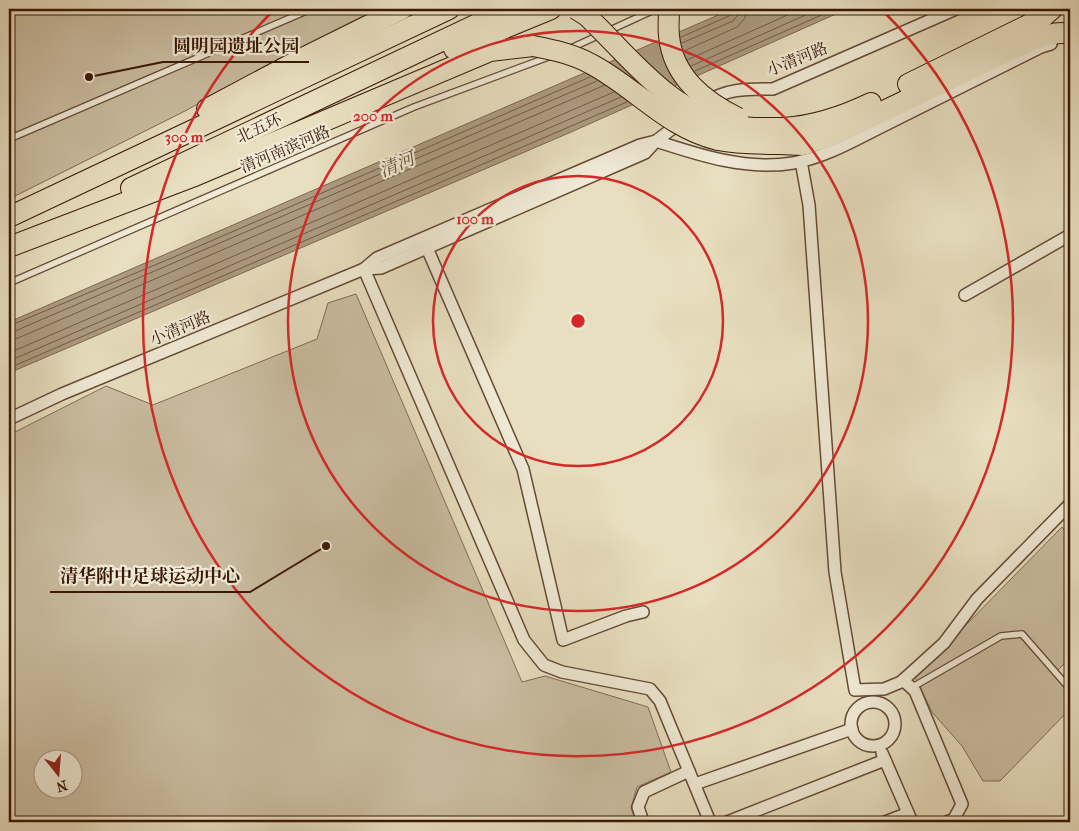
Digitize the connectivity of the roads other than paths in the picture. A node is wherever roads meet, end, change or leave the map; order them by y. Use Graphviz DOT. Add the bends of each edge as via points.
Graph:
graph roads {
  1 [pos="311,9"];
  2 [pos="402,9"];
  3 [pos="449,9"];
  4 [pos="509,9"];
  5 [pos="551,9"];
  6 [pos="576,9"];
  7 [pos="656,9"];
  8 [pos="669,9"];
  9 [pos="956,9"];
  10 [pos="1052,9"];
  11 [pos="1070,34"];
  12 [pos="1070,40"];
  13 [pos="784,128"];
  14 [pos="255,130"];
  15 [pos="9,139"];
  16 [pos="656,141"];
  17 [pos="801,161"];
  18 [pos="9,216"];
  19 [pos="1070,235"];
  20 [pos="9,245"];
  21 [pos="427,248"];
  22 [pos="364,269"];
  23 [pos="9,283"];
  24 [pos="965,295"];
  25 [pos="9,419"];
  26 [pos="1070,504"];
  27 [pos="643,612"];
  28 [pos="907,684"];
  29 [pos="855,690"];
  30 [pos="1070,690"];
  31 [pos="862,705"];
  32 [pos="852,729"];
  33 [pos="879,744"];
  34 [pos="885,760"];
  35 [pos="689,771"];
  36 [pos="695,784"];
  37 [pos="910,818"];
  38 [pos="643,822"];
  39 [pos="710,822"];
  40 [pos="727,822"];
  41 [pos="885,822"];
  42 [pos="947,822"];
  1 -- 15 [label="lane"];
  2 -- 18 [label="highway" via="301,59"];
  3 -- 18 [label="highway, 北五环"];
  4 -- 14 [label="highway, 北五环"];
  5 -- 14 [label="highway"];
  6 -- 13 [label="highway, bridge" via="588,16 653,83 677,102 702,116 736,126"];
  7 -- 23 [label="lane, 清河南滨河路" via="569,49 414,107"];
  8 -- 13 [label="highway, bridge" via="669,37 676,63 693,88 716,107 739,118"];
  9 -- 16 [label="street, 小清河路" via="773,89 742,88 713,98"];
  10 -- 13 [label="highway" via="1026,26 853,112"];
  11 -- 20 [label="highway, bridge" via="1043,36 1021,45 834,135 803,145 718,139 687,128 660,113 592,64 563,52 533,46 490,52 192,177"];
  12 -- 17 [label="street" via="1041,47 833,151"];
  14 -- 20 [label="highway, 北五环"];
  16 -- 17 [label="street" via="702,156 742,163 770,165"];
  16 -- 21 [label="street, 小清河路" via="645,153"];
  16 -- 22 [label="street, 小清河路" via="377,258"];
  17 -- 29 [label="street" via="809,204 835,572"];
  19 -- 24 [label="street"];
  21 -- 22 [label="street, 小清河路" via="381,268"];
  21 -- 27 [label="street" via="523,469 563,640"];
  22 -- 25 [label="street, 小清河路"];
  22 -- 35 [label="street" via="524,640 544,665 562,672 650,689 660,701"];
  26 -- 28 [label="street" via="977,599"];
  28 -- 29 [label="street"];
  28 -- 30 [label="lane" via="1001,636 1022,634"];
  28 -- 42 [label="street" via="915,691 962,804 954,819"];
  29 -- 31 [label="street"];
  31 -- 32 [label="street" via="853,715"];
  31 -- 33 [label="street" via="877,702 894,716 894,731"];
  32 -- 33 [label="street" via="865,744"];
  32 -- 36 [label="street"];
  33 -- 34 [label="street"];
  34 -- 37 [label="street"];
  34 -- 40 [label="street"];
  35 -- 36 [label="street"];
  35 -- 38 [label="street" via="644,792 638,807"];
  36 -- 39 [label="street"];
  37 -- 41 [label="street"];
}
